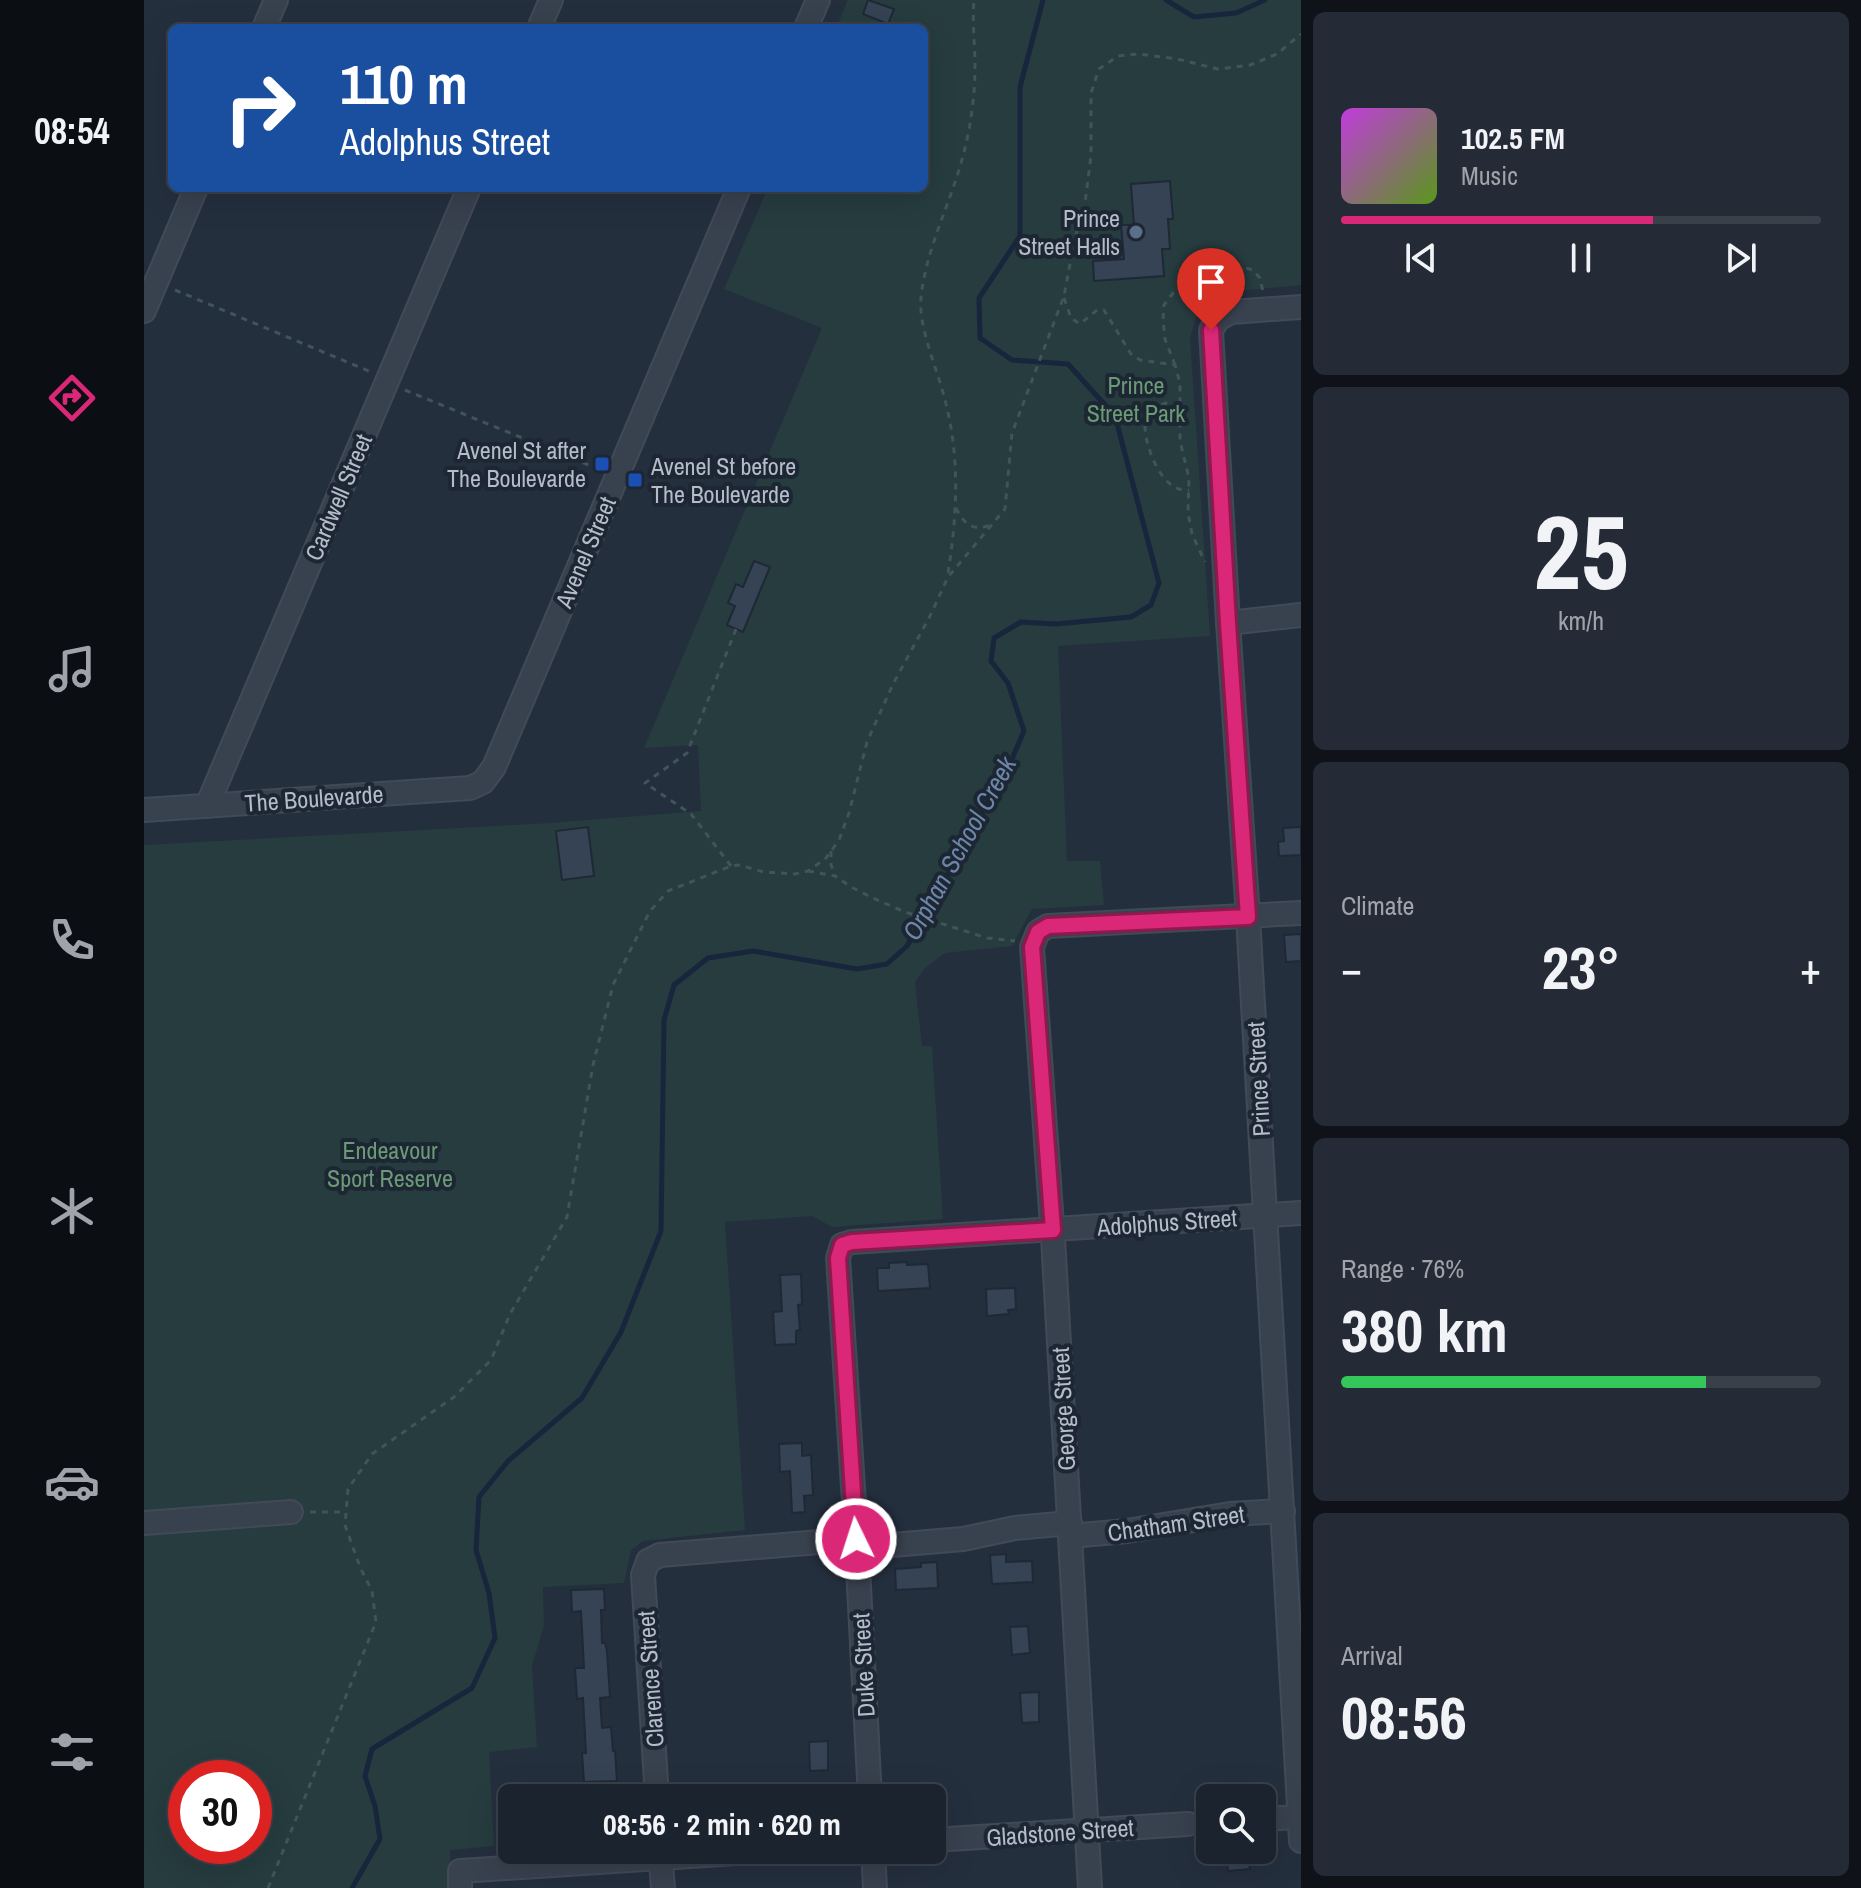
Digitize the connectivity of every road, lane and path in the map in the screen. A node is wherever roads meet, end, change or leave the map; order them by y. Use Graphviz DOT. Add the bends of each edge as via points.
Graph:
graph roads {
  1 [pos="276,0"];
  2 [pos="551,0"];
  3 [pos="818,0"];
  4 [pos="974,0"];
  5 [pos="266,24"];
  6 [pos="541,24"];
  7 [pos="808,24"];
  8 [pos="1301,34"];
  9 [pos="194,192"];
  10 [pos="467,192"];
  11 [pos="737,192"];
  12 [pos="156,282"];
  13 [pos="1064,296"];
  14 [pos="1301,307"];
  15 [pos="144,311"];
  16 [pos="386,383"];
  17 [pos="1179,406"];
  18 [pos="616,477"];
  19 [pos="1189,490"];
  20 [pos="956,508"];
  21 [pos="994,524"];
  22 [pos="1224,570"];
  23 [pos="948,577"];
  24 [pos="1301,615"];
  25 [pos="1228,623"];
  26 [pos="736,629"];
  27 [pos="483,782"];
  28 [pos="207,806"];
  29 [pos="144,810"];
  30 [pos="831,851"];
  31 [pos="731,866"];
  32 [pos="808,871"];
  33 [pos="835,876"];
  34 [pos="1301,913"];
  35 [pos="1248,917"];
  36 [pos="1036,938"];
  37 [pos="1301,1213"];
  38 [pos="1265,1215"];
  39 [pos="1053,1230"];
  40 [pos="842,1245"];
  41 [pos="291,1512"];
  42 [pos="346,1512"];
  43 [pos="1289,1518"];
  44 [pos="144,1523"];
  45 [pos="1070,1529"];
  46 [pos="856,1544"];
  47 [pos="648,1561"];
  48 [pos="656,1784"];
  49 [pos="869,1784"];
  50 [pos="1300,1817"];
  51 [pos="1276,1818"];
  52 [pos="1188,1824"];
  53 [pos="1087,1830"];
  54 [pos="946,1839"];
  55 [pos="1301,1841"];
  56 [pos="583,1864"];
  57 [pos="661,1864"];
  58 [pos="874,1864"];
  59 [pos="460,1880"];
  60 [pos="268,1888"];
  61 [pos="663,1888"];
  62 [pos="875,1888"];
  63 [pos="1090,1888"];
  1 -- 5 [label="street"];
  2 -- 6 [label="street"];
  3 -- 7 [label="street"];
  4 -- 20 [label="path" via="975,71 965,151 929,258 921,300 926,338 947,406"];
  8 -- 13 [label="path" via="1277,54 1250,65 1218,69 1138,54 1118,56 1099,69 1091,93 1084,211"];
  9 -- 12 [label="street"];
  10 -- 16 [label="street, Cardwell Street"];
  11 -- 18 [label="street, Avenel Street"];
  12 -- 15 [label="street"];
  12 -- 16 [label="path" via="371,372"];
  13 -- 17 [label="path" via="1071,318 1080,324 1104,310 1131,354 1175,365"];
  13 -- 21 [label="path" via="1012,433 1005,509"];
  14 -- 22 [label="street, Prince Street" via="1231,312 1211,330"];
  16 -- 18 [label="path"];
  16 -- 28 [label="street, Cardwell Street"];
  17 -- 19 [label="path"];
  17 -- 19 [label="path" via="1166,403 1150,409 1144,426 1159,472 1171,486"];
  18 -- 27 [label="street, Avenel Street" via="494,767"];
  19 -- 22 [label="path" via="1192,534 1203,560 1210,570"];
  20 -- 21 [label="path" via="967,525"];
  20 -- 23 [label="path"];
  21 -- 23 [label="path"];
  22 -- 25 [label="street, Prince Street"];
  23 -- 30 [label="path" via="867,742 849,813"];
  24 -- 25 [label="street"];
  25 -- 35 [label="street, Prince Street"];
  26 -- 31 [label="path" via="687,753 645,783 691,814"];
  27 -- 28 [label="street, The Boulevarde" via="470,788"];
  28 -- 29 [label="street, The Boulevarde"];
  30 -- 32 [label="path"];
  30 -- 33 [label="path"];
  31 -- 32 [label="path"];
  31 -- 42 [label="path" via="668,891 650,911 613,985 593,1065 567,1217 510,1314 491,1360 454,1397 372,1454 348,1489"];
  32 -- 33 [label="path"];
  33 -- 36 [label="path" via="905,912 963,931 987,938"];
  34 -- 35 [label="street"];
  35 -- 36 [label="street" via="1048,926"];
  35 -- 38 [label="street, Prince Street"];
  36 -- 39 [label="street, George Street" via="1032,947"];
  37 -- 38 [label="street, Adolphus Street"];
  38 -- 39 [label="street, Adolphus Street"];
  38 -- 43 [label="street, Prince Street"];
  39 -- 40 [label="street, Adolphus Street"];
  39 -- 45 [label="street, George Street"];
  40 -- 46 [label="street, Duke Street" via="838,1258"];
  41 -- 42 [label="path"];
  41 -- 44 [label="street"];
  42 -- 60 [label="path" via="345,1525 372,1591 376,1622"];
  43 -- 45 [label="street, Chatham Street" via="1230,1514 1127,1531"];
  43 -- 50 [label="street, Prince Street"];
  45 -- 46 [label="street, Chatham Street" via="1015,1528 963,1539"];
  45 -- 53 [label="street, George Street"];
  46 -- 47 [label="street, Chatham Street" via="660,1555"];
  46 -- 49 [label="street, Duke Street"];
  47 -- 48 [label="street, Clarence Street" via="643,1575"];
  50 -- 51 [label="street"];
  50 -- 55 [label="street, Prince Street"];
  52 -- 53 [label="street, Gladstone Street"];
  53 -- 54 [label="street, Gladstone Street"];
  53 -- 63 [label="street, George Street"];
  56 -- 59 [label="street"];
  57 -- 61 [label="street"];
  58 -- 62 [label="street"];
}
